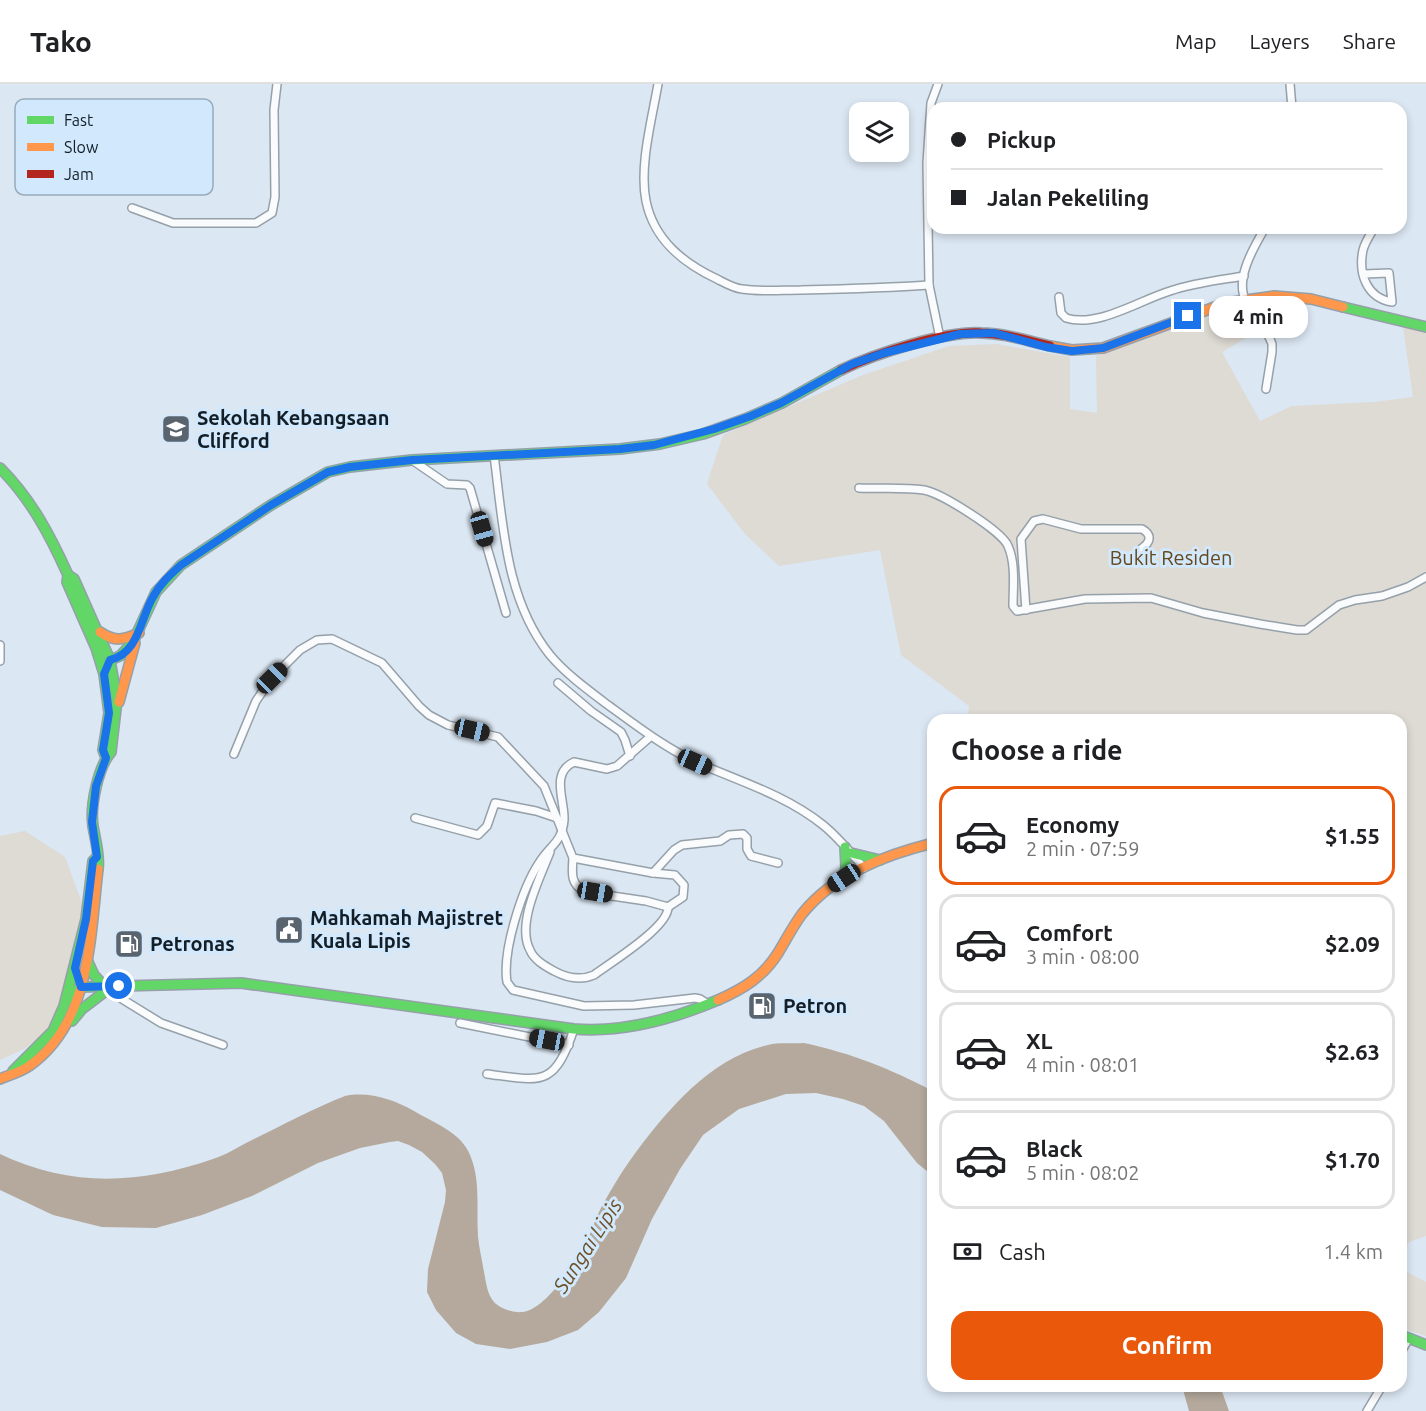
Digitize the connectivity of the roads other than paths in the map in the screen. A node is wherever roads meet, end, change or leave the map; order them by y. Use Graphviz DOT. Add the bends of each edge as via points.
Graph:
graph roads {
  1 [pos="276,84"];
  2 [pos="658,84"];
  3 [pos="938,84"];
  4 [pos="1290,84"];
  5 [pos="931,102"];
  6 [pos="1292,102"];
  7 [pos="132,208"];
  8 [pos="928,234"];
  9 [pos="1262,234"];
  10 [pos="1371,234"];
  11 [pos="1364,274"];
  12 [pos="1244,276"];
  13 [pos="929,285"];
  14 [pos="1059,297"];
  15 [pos="1245,300"];
  16 [pos="1426,327"];
  17 [pos="940,338"];
  18 [pos="1266,388"];
  19 [pos="494,455"];
  20 [pos="412,460"];
  21 [pos="0,468"];
  22 [pos="859,488"];
  23 [pos="1141,549"];
  24 [pos="68,575"];
  25 [pos="1426,577"];
  26 [pos="1026,610"];
  27 [pos="506,613"];
  28 [pos="98,631"];
  29 [pos="137,637"];
  30 [pos="0,645"];
  31 [pos="96,648"];
  32 [pos="0,660"];
  33 [pos="110,660"];
  34 [pos="104,674"];
  35 [pos="558,683"];
  36 [pos="117,711"];
  37 [pos="650,737"];
  38 [pos="234,754"];
  39 [pos="630,756"];
  40 [pos="106,758"];
  41 [pos="415,818"];
  42 [pos="557,818"];
  43 [pos="563,833"];
  44 [pos="927,845"];
  45 [pos="552,848"];
  46 [pos="848,850"];
  47 [pos="97,857"];
  48 [pos="573,858"];
  49 [pos="879,860"];
  50 [pos="778,863"];
  51 [pos="864,868"];
  52 [pos="653,873"];
  53 [pos="844,878"];
  54 [pos="668,907"];
  55 [pos="87,960"];
  56 [pos="75,968"];
  57 [pos="81,987"];
  58 [pos="112,987"];
  59 [pos="66,1002"];
  60 [pos="708,1004"];
  61 [pos="460,1023"];
  62 [pos="574,1029"];
  63 [pos="61,1035"];
  64 [pos="569,1045"];
  65 [pos="223,1046"];
  66 [pos="11,1074"];
  67 [pos="486,1074"];
  68 [pos="0,1079"];
  69 [pos="1407,1337"];
  70 [pos="1426,1344"];
  71 [pos="1378,1392"];
  72 [pos="1367,1411"];
  1 -- 7 [label="street" via="274,206 269,215 256,223 173,222"];
  2 -- 13 [label="street" via="647,149 645,200 663,240 693,267 740,289"];
  3 -- 5 [label="street"];
  4 -- 6 [label="street"];
  8 -- 13 [label="street"];
  9 -- 12 [label="street"];
  10 -- 11 [label="street" via="1363,250"];
  11 -- 11 [label="street" via="1371,292 1392,302 1388,272"];
  12 -- 14 [label="street" via="1171,290 1093,319 1066,318 1061,313"];
  12 -- 15 [label="street"];
  13 -- 17 [label="street"];
  15 -- 16 [label="street" via="1274,296 1311,298"];
  15 -- 17 [label="street" via="1203,310 1091,351 1053,348 984,332"];
  15 -- 18 [label="street" via="1272,344"];
  17 -- 19 [label="street" via="852,364 781,403 714,429 635,448"];
  19 -- 20 [label="street"];
  19 -- 37 [label="street" via="507,553 530,626 565,670"];
  20 -- 27 [label="street" via="447,484 470,488"];
  20 -- 29 [label="street" via="328,472 271,505 169,575 153,597"];
  21 -- 24 [label="street" via="35,508"];
  22 -- 26 [label="street" via="930,492 996,531 1009,548 1012,561 1013,609"];
  23 -- 26 [label="street" via="1149,540 1142,529 1082,529 1043,519 1034,521 1021,539"];
  24 -- 28 [label="street" via="74,579"];
  24 -- 31 [label="street" via="67,582"];
  25 -- 26 [label="street" via="1382,596 1339,605 1306,630 1248,622 1151,598 1084,598"];
  28 -- 29 [label="street" via="108,639"];
  28 -- 33 [label="street"];
  29 -- 33 [label="street" via="120,656"];
  29 -- 36 [label="street"];
  30 -- 32 [label="street"];
  31 -- 33 [label="street"];
  31 -- 34 [label="street"];
  33 -- 34 [label="street"];
  33 -- 36 [label="street"];
  34 -- 40 [label="street" via="109,713 103,750"];
  35 -- 39 [label="street" via="621,732"];
  36 -- 40 [label="street" via="111,752"];
  37 -- 39 [label="street"];
  37 -- 46 [label="street" via="695,762 789,802 824,825"];
  38 -- 42 [label="street" via="256,701 272,678 300,650 317,640 332,639 382,663 429,715 447,725 498,737 544,786"];
  39 -- 43 [label="street" via="606,769 574,762 566,767 560,780"];
  40 -- 47 [label="street" via="93,800"];
  41 -- 42 [label="street" via="478,835 495,803"];
  42 -- 43 [label="street"];
  43 -- 45 [label="street"];
  43 -- 48 [label="street"];
  44 -- 49 [label="street"];
  45 -- 54 [label="street" via="525,929 530,951 559,974 578,980 594,975 657,928"];
  45 -- 60 [label="street" via="539,862 528,885 508,945 506,975 510,987 584,1006 694,998"];
  46 -- 49 [label="street"];
  46 -- 51 [label="street"];
  46 -- 53 [label="street"];
  47 -- 55 [label="street"];
  47 -- 56 [label="street" via="93,861"];
  48 -- 52 [label="street"];
  48 -- 54 [label="street" via="573,882 585,892"];
  49 -- 51 [label="street"];
  50 -- 52 [label="street" via="748,853 746,836 729,835 720,841 682,845"];
  51 -- 53 [label="street"];
  52 -- 54 [label="street" via="675,875 684,885 683,897"];
  53 -- 60 [label="street" via="809,906 760,976"];
  55 -- 57 [label="street"];
  55 -- 58 [label="street" via="94,975"];
  56 -- 57 [label="street"];
  56 -- 59 [label="street"];
  57 -- 58 [label="street"];
  57 -- 59 [label="street"];
  57 -- 63 [label="street"];
  58 -- 62 [label="street" via="241,983"];
  58 -- 63 [label="street" via="82,1009"];
  58 -- 65 [label="street" via="122,999 161,1023"];
  59 -- 66 [label="street" via="53,1031"];
  60 -- 62 [label="street" via="625,1028"];
  61 -- 64 [label="street"];
  62 -- 64 [label="street"];
  63 -- 66 [label="street" via="29,1066"];
  64 -- 67 [label="street" via="556,1068 538,1079"];
  66 -- 68 [label="street"];
  69 -- 70 [label="street"];
  71 -- 72 [label="street"];
}
